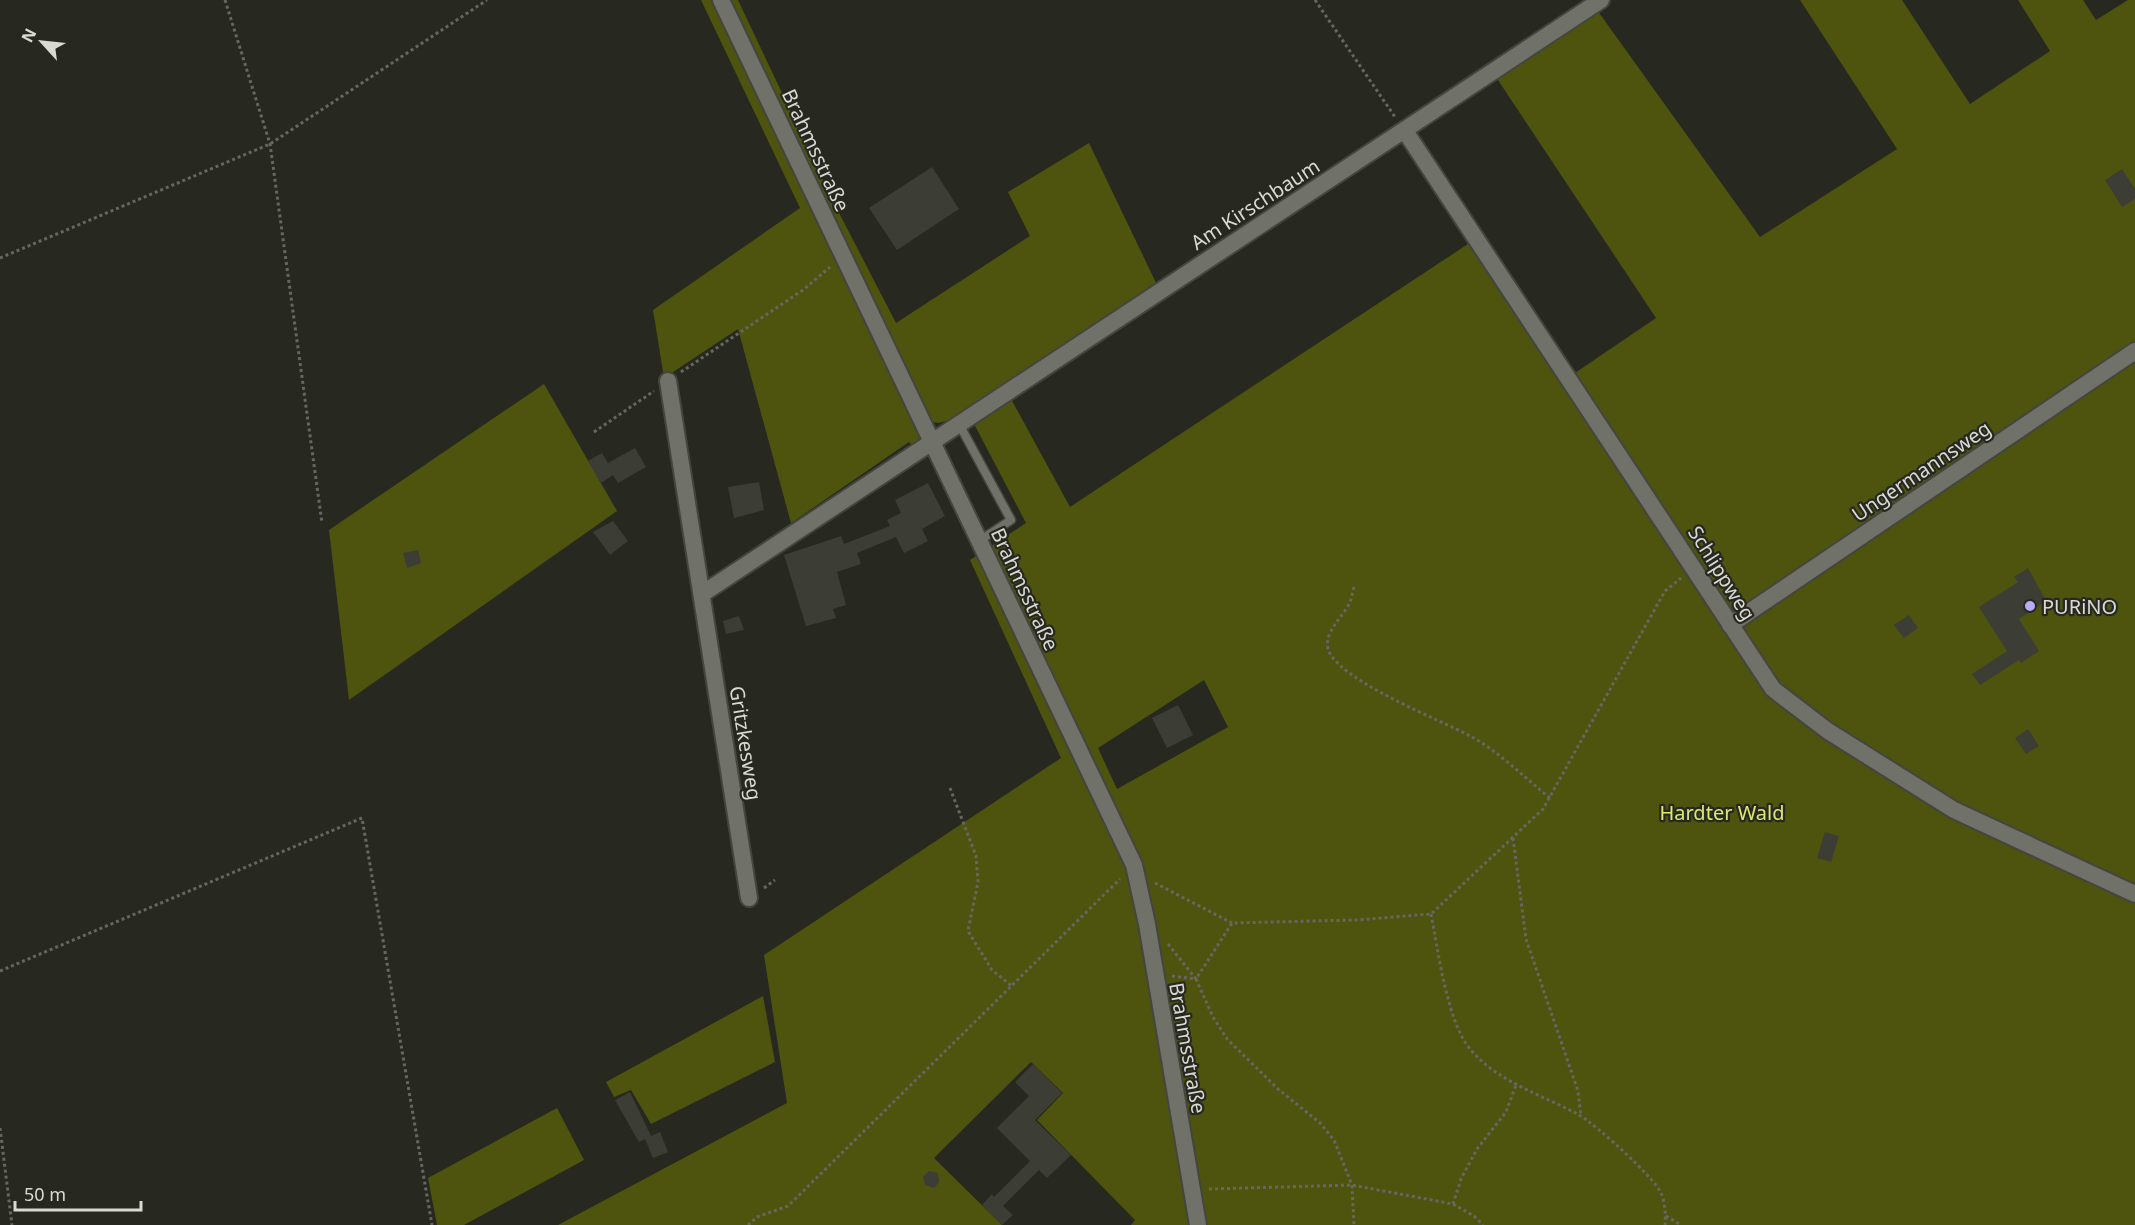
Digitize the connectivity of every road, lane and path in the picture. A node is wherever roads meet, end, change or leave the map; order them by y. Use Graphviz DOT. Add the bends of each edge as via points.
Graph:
graph roads {
  1 [pos="225,0"];
  2 [pos="487,0"];
  3 [pos="721,0"];
  4 [pos="1315,0"];
  5 [pos="1601,0"];
  6 [pos="1405,131"];
  7 [pos="270,144"];
  8 [pos="843,256"];
  9 [pos="0,258"];
  10 [pos="2135,351"];
  11 [pos="668,381"];
  12 [pos="959,423"];
  13 [pos="594,432"];
  14 [pos="932,441"];
  15 [pos="322,523"];
  16 [pos="979,541"];
  17 [pos="1695,568"];
  18 [pos="1354,587"];
  19 [pos="702,594"];
  20 [pos="1730,625"];
  21 [pos="950,788"];
  22 [pos="1550,798"];
  23 [pos="1514,838"];
  24 [pos="1135,870"];
  25 [pos="1155,884"];
  26 [pos="2135,894"];
  27 [pos="1158,895"];
  28 [pos="749,898"];
  29 [pos="1431,914"];
  30 [pos="1232,923"];
  31 [pos="1166,935"];
  32 [pos="0,971"];
  33 [pos="1154,973"];
  34 [pos="1196,979"];
  35 [pos="1012,987"];
  36 [pos="1516,1084"];
  37 [pos="1581,1116"];
  38 [pos="0,1128"];
  39 [pos="1352,1185"];
  40 [pos="1192,1189"];
  41 [pos="1453,1204"];
  42 [pos="1666,1216"];
  43 [pos="12,1225"];
  44 [pos="432,1225"];
  45 [pos="748,1225"];
  46 [pos="1198,1225"];
  47 [pos="1354,1225"];
  48 [pos="1483,1225"];
  49 [pos="1665,1225"];
  50 [pos="1681,1225"];
  1 -- 7 [label="path"];
  2 -- 7 [label="path"];
  3 -- 8 [label="street, Brahmsstraße"];
  4 -- 6 [label="path"];
  5 -- 6 [label="street, Am Kirschbaum"];
  6 -- 12 [label="street, Am Kirschbaum"];
  6 -- 17 [label="street, Schlippweg"];
  7 -- 9 [label="path"];
  7 -- 15 [label="path"];
  8 -- 11 [label="path" via="803,290"];
  8 -- 14 [label="street, Brahmsstraße"];
  10 -- 20 [label="street, Ungermannsweg"];
  11 -- 13 [label="path"];
  11 -- 19 [label="street, Gritzkesweg"];
  12 -- 14 [label="street, Am Kirschbaum"];
  12 -- 16 [label="lane" via="1011,520"];
  14 -- 16 [label="street, Brahmsstraße"];
  14 -- 19 [label="street"];
  16 -- 24 [label="street, Brahmsstraße"];
  17 -- 20 [label="street, Schlippweg"];
  17 -- 22 [label="path" via="1665,591"];
  18 -- 22 [label="path" via="1350,603 1330,633 1328,648 1336,662 1359,680 1472,737"];
  19 -- 28 [label="street, Gritzkesweg"];
  20 -- 26 [label="street, Schlippweg" via="1773,689 1828,730 1954,810"];
  21 -- 35 [label="path" via="976,855 978,882 968,931 992,970"];
  22 -- 23 [label="path"];
  23 -- 29 [label="path"];
  23 -- 37 [label="path" via="1526,939 1578,1091"];
  24 -- 25 [label="path"];
  24 -- 33 [label="street, Brahmsstraße"];
  24 -- 35 [label="path"];
  25 -- 27 [label="path"];
  25 -- 30 [label="path"];
  29 -- 30 [label="path"];
  29 -- 36 [label="path" via="1449,1005 1469,1048 1491,1069"];
  30 -- 34 [label="path"];
  31 -- 34 [label="path" via="1167,943"];
  32 -- 44 [label="path" via="362,818"];
  33 -- 34 [label="path"];
  33 -- 40 [label="street, Brahmsstraße"];
  34 -- 39 [label="path" via="1213,1017 1243,1059 1320,1123 1334,1140"];
  35 -- 45 [label="path" via="788,1206 757,1216"];
  36 -- 37 [label="path"];
  36 -- 41 [label="path" via="1506,1112 1477,1149 1461,1179"];
  37 -- 42 [label="path" via="1651,1178 1661,1194"];
  38 -- 43 [label="path"];
  39 -- 40 [label="path"];
  39 -- 41 [label="path"];
  39 -- 47 [label="path"];
  40 -- 46 [label="street, Brahmsstraße"];
  41 -- 48 [label="path"];
  42 -- 49 [label="path"];
  42 -- 50 [label="path"];
}
